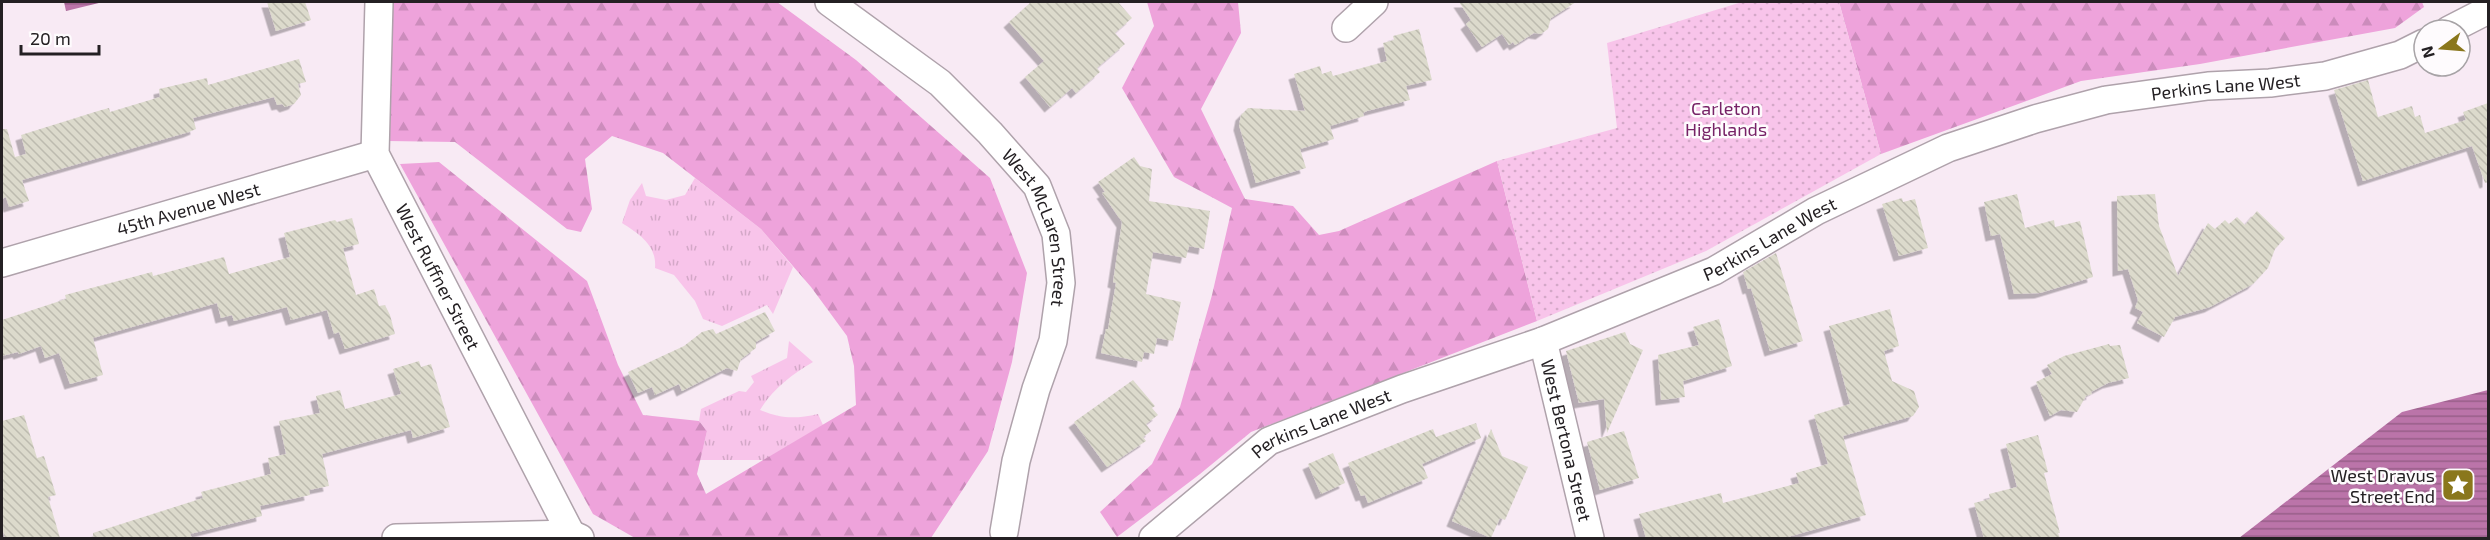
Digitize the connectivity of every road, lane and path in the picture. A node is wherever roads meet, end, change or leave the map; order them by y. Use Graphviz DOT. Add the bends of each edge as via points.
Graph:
graph roads {
  1 [pos="379,2"];
  2 [pos="829,2"];
  3 [pos="1374,2"];
  4 [pos="2488,10"];
  5 [pos="2472,18"];
  6 [pos="1346,28"];
  7 [pos="2412,49"];
  8 [pos="375,154"];
  9 [pos="2,263"];
  10 [pos="1543,341"];
  11 [pos="575,536"];
  12 [pos="1004,536"];
  13 [pos="396,538"];
  14 [pos="1153,538"];
  15 [pos="1590,538"];
  1 -- 8 [label="street, West Ruffner Street"];
  2 -- 12 [label="street, West McLaren Street" via="940,83 990,133 1037,186 1056,234 1061,283 1053,341 1016,461"];
  3 -- 6 [label="street"];
  4 -- 5 [label="street"];
  7 -- 10 [label="street, Perkins Lane West" via="2325,76 2106,100 1948,148 1816,211 1714,271"];
  8 -- 9 [label="street, 45th Avenue West"];
  8 -- 11 [label="street, West Ruffner Street"];
  10 -- 14 [label="street, Perkins Lane West" via="1402,389 1269,441"];
  10 -- 15 [label="street, West Bertona Street"];
  11 -- 13 [label="street"];
}
